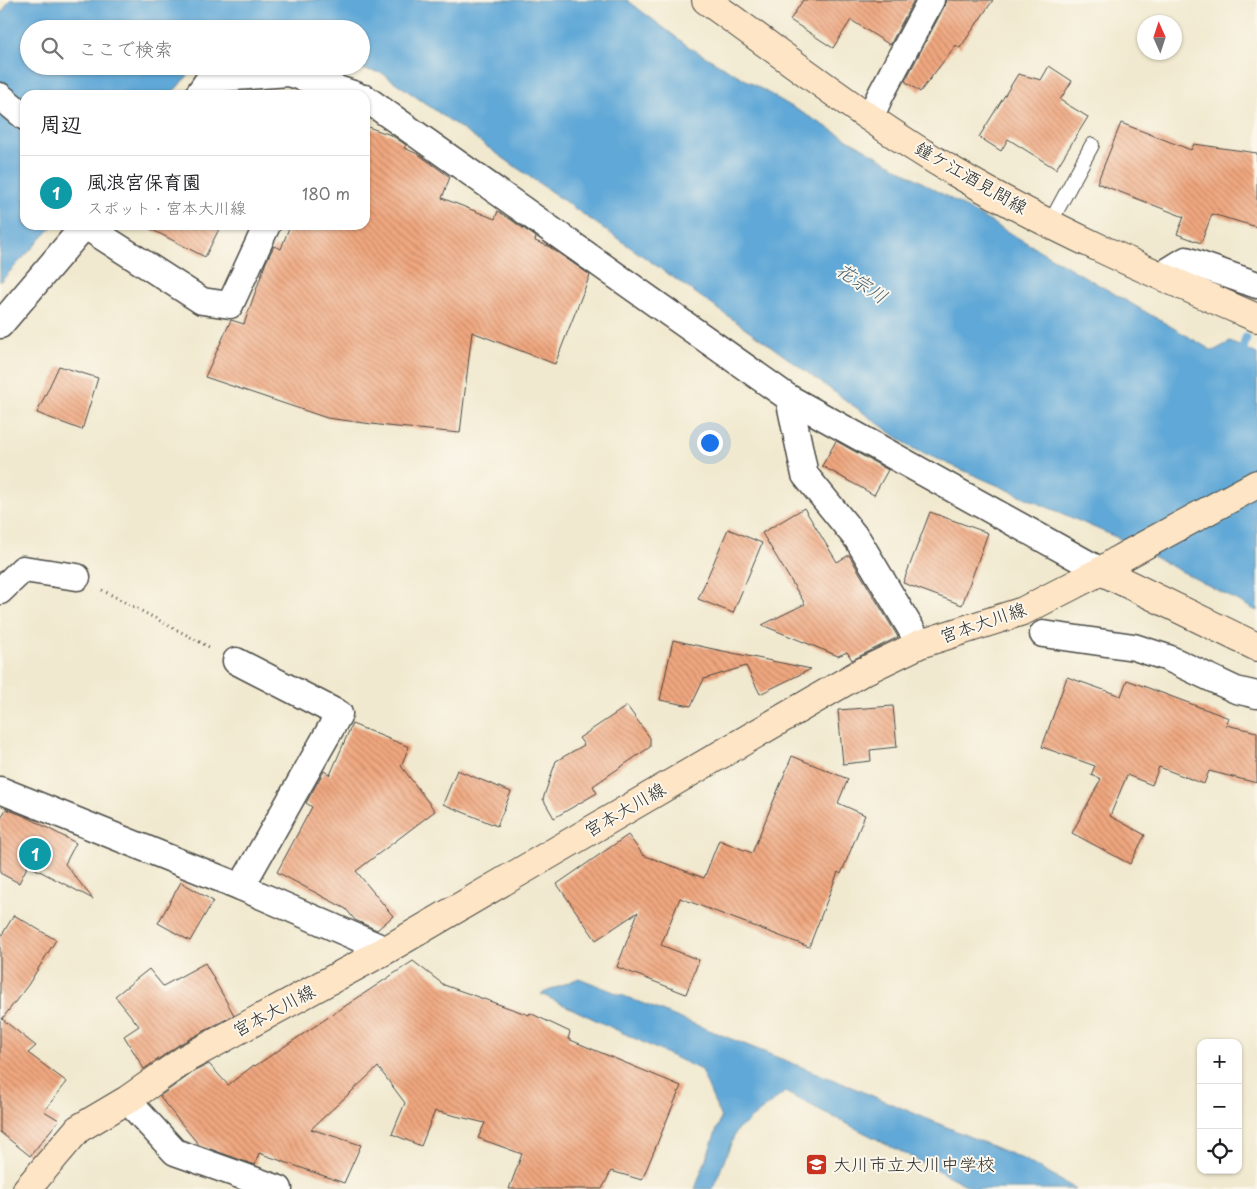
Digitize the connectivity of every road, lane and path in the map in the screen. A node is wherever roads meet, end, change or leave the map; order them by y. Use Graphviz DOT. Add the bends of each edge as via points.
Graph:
graph roads {
  1 [pos="706,0"];
  2 [pos="931,0"];
  3 [pos="262,75"];
  4 [pos="294,75"];
  5 [pos="201,90"];
  6 [pos="341,90"];
  7 [pos="0,96"];
  8 [pos="370,102"];
  9 [pos="20,113"];
  10 [pos="870,118"];
  11 [pos="1092,145"];
  12 [pos="1050,223"];
  13 [pos="81,230"];
  14 [pos="93,230"];
  15 [pos="265,230"];
  16 [pos="1160,276"];
  17 [pos="1257,285"];
  18 [pos="1257,318"];
  19 [pos="0,325"];
  20 [pos="789,398"];
  21 [pos="1257,484"];
  22 [pos="1111,564"];
  23 [pos="77,577"];
  24 [pos="0,591"];
  25 [pos="1043,634"];
  26 [pos="920,644"];
  27 [pos="1257,647"];
  28 [pos="236,661"];
  29 [pos="1257,695"];
  30 [pos="0,790"];
  31 [pos="241,887"];
  32 [pos="386,950"];
  33 [pos="126,1100"];
  34 [pos="26,1189"];
  35 [pos="279,1189"];
  1 -- 10 [label="main road, 鐘ケ江酒見間線"];
  2 -- 10 [label="street"];
  3 -- 5 [label="street" via="209,79"];
  4 -- 6 [label="street"];
  7 -- 9 [label="street"];
  8 -- 20 [label="street"];
  10 -- 12 [label="main road, 鐘ケ江酒見間線" via="958,174"];
  11 -- 12 [label="lane"];
  12 -- 16 [label="main road, 鐘ケ江酒見間線"];
  13 -- 19 [label="street"];
  14 -- 15 [label="street" via="202,301 230,305"];
  16 -- 17 [label="street" via="1186,260"];
  16 -- 18 [label="main road, 鐘ケ江酒見間線"];
  20 -- 22 [label="street"];
  20 -- 26 [label="street" via="805,475 858,540"];
  21 -- 22 [label="main road, 宮本大川線"];
  22 -- 26 [label="main road, 宮本大川線" via="1024,611"];
  22 -- 27 [label="main road"];
  23 -- 24 [label="street" via="23,569"];
  23 -- 28 [label="path"];
  25 -- 29 [label="street" via="1134,647 1168,658 1236,690"];
  26 -- 32 [label="main road, 宮本大川線" via="862,672"];
  28 -- 31 [label="street" via="339,714"];
  30 -- 31 [label="street"];
  31 -- 32 [label="street"];
  32 -- 33 [label="main road, 宮本大川線" via="187,1058"];
  33 -- 34 [label="main road, 宮本大川線" via="78,1129"];
  33 -- 35 [label="street" via="175,1152"];
}
